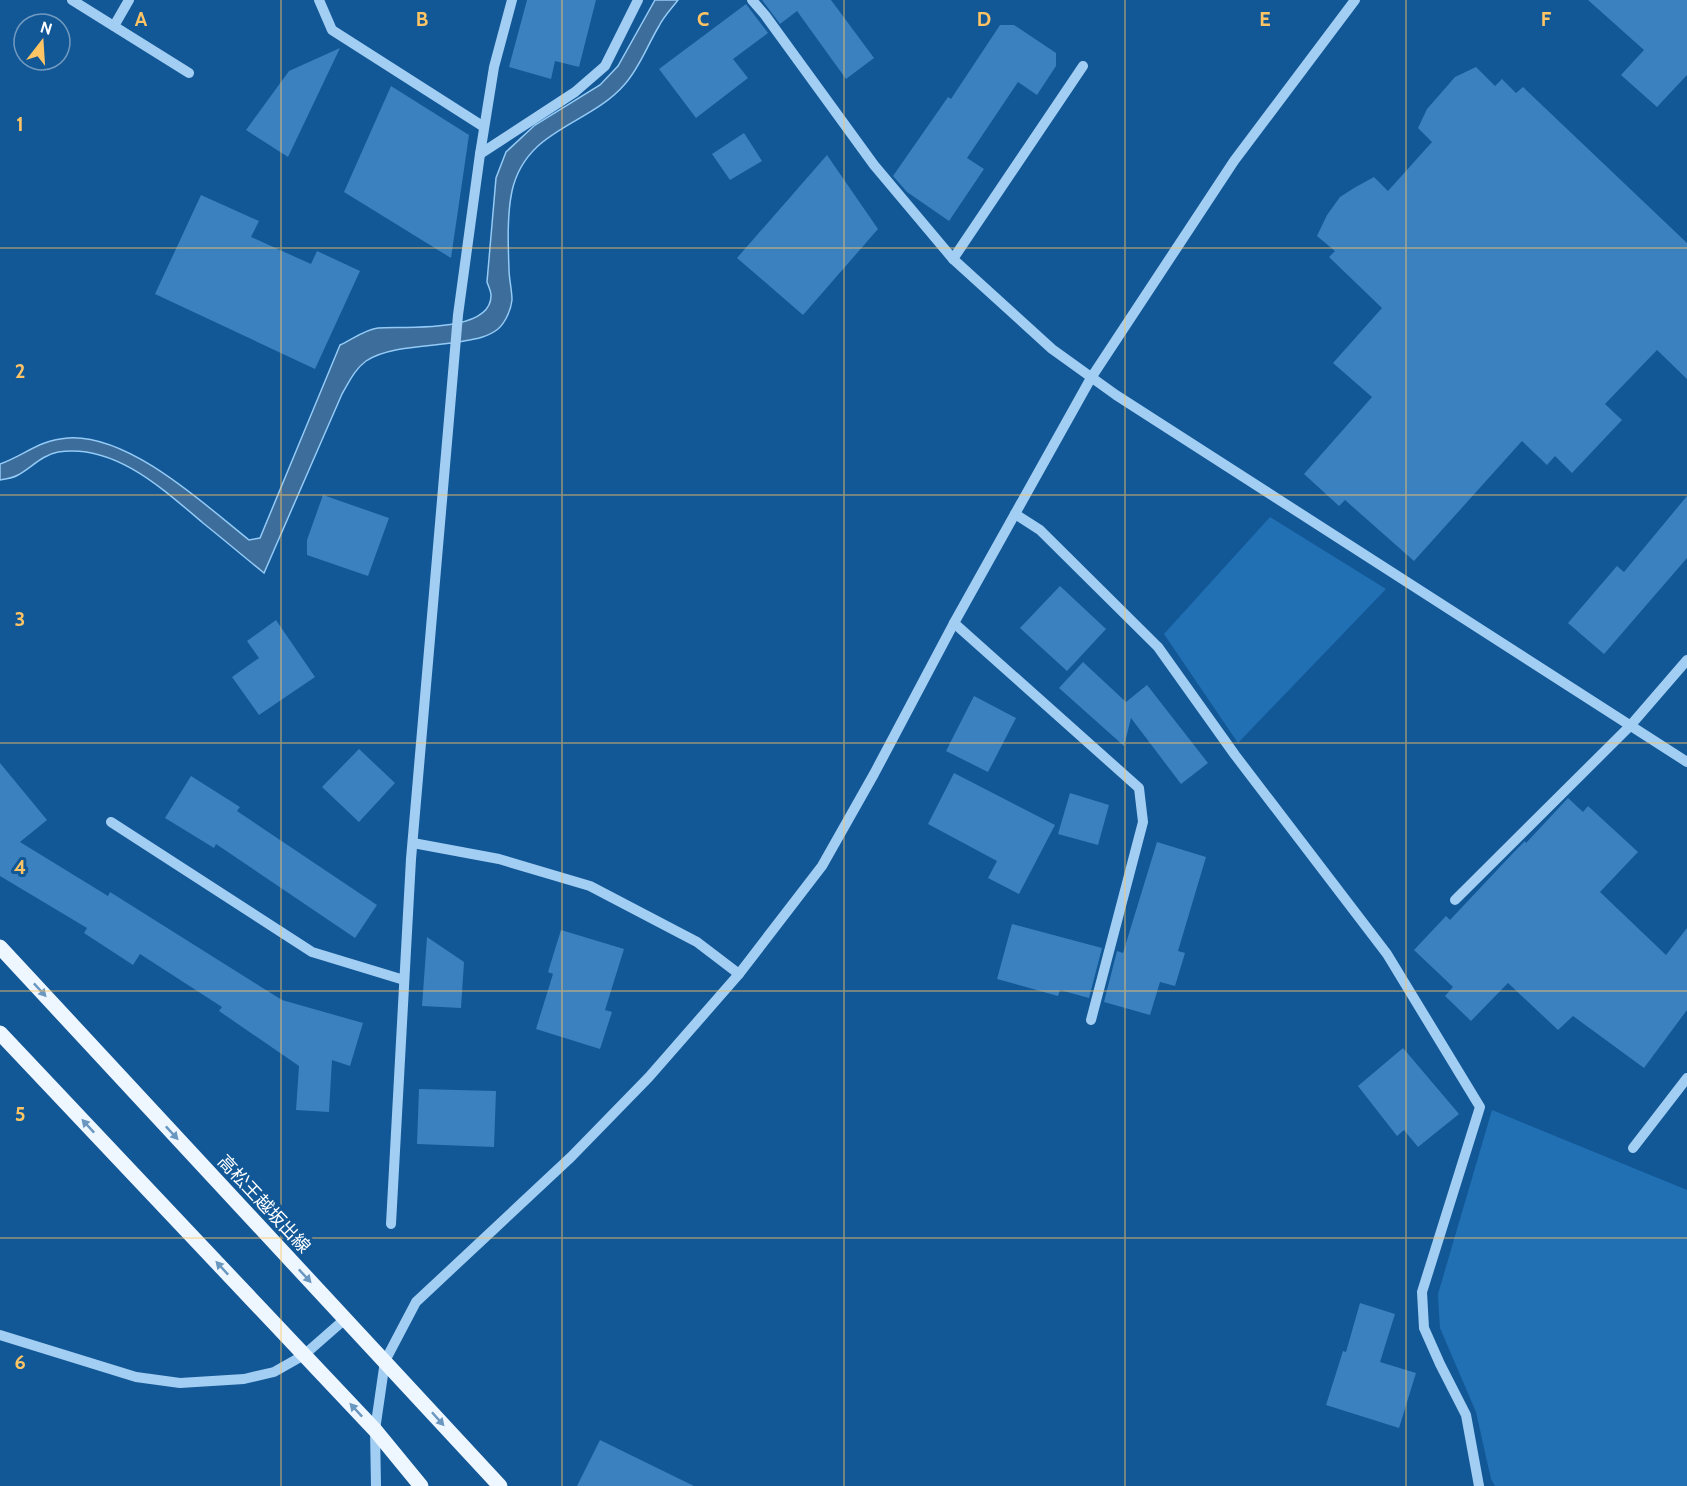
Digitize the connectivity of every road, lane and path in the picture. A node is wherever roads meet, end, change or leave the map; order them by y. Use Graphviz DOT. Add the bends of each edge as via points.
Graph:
graph roads {
  1 [pos="72,0"];
  2 [pos="129,0"];
  3 [pos="319,0"];
  4 [pos="512,0"];
  5 [pos="638,0"];
  6 [pos="752,0"];
  7 [pos="1355,0"];
  8 [pos="114,26"];
  9 [pos="1083,66"];
  10 [pos="189,73"];
  11 [pos="484,127"];
  12 [pos="480,154"];
  13 [pos="953,259"];
  14 [pos="1091,378"];
  15 [pos="1015,514"];
  16 [pos="954,623"];
  17 [pos="1687,660"];
  18 [pos="1630,726"];
  19 [pos="1687,762"];
  20 [pos="111,822"];
  21 [pos="413,843"];
  22 [pos="1455,900"];
  23 [pos="0,947"];
  24 [pos="739,974"];
  25 [pos="404,980"];
  26 [pos="1091,1020"];
  27 [pos="0,1033"];
  28 [pos="1687,1078"];
  29 [pos="1634,1148"];
  30 [pos="391,1224"];
  31 [pos="345,1319"];
  32 [pos="0,1335"];
  33 [pos="304,1355"];
  34 [pos="385,1361"];
  35 [pos="375,1430"];
  36 [pos="376,1486"];
  37 [pos="422,1486"];
  38 [pos="500,1486"];
  39 [pos="1479,1486"];
  1 -- 8 [label="street"];
  2 -- 8 [label="street"];
  3 -- 11 [label="street" via="332,30"];
  4 -- 11 [label="street" via="494,67"];
  5 -- 12 [label="street" via="605,66 575,92"];
  6 -- 13 [label="street" via="874,165"];
  7 -- 14 [label="street" via="1234,161"];
  8 -- 10 [label="street"];
  9 -- 13 [label="street"];
  11 -- 12 [label="street"];
  12 -- 21 [label="street" via="458,315"];
  13 -- 14 [label="street" via="1052,349"];
  14 -- 15 [label="street"];
  14 -- 18 [label="street"];
  15 -- 16 [label="street"];
  15 -- 39 [label="street" via="1040,530 1158,647 1387,954 1480,1107 1422,1292 1424,1328 1466,1415"];
  16 -- 24 [label="street" via="822,866"];
  16 -- 26 [label="street" via="1139,788 1143,822"];
  17 -- 18 [label="street"];
  18 -- 19 [label="street"];
  18 -- 22 [label="street"];
  20 -- 25 [label="street" via="312,952"];
  21 -- 24 [label="street" via="499,859 590,886 697,942"];
  21 -- 25 [label="street"];
  23 -- 31 [label="main road, 高松王越坂出線, one-way"];
  24 -- 34 [label="street" via="649,1077 571,1157 416,1302"];
  25 -- 30 [label="street"];
  33 -- 27 [label="main road, one-way"];
  28 -- 29 [label="street"];
  31 -- 33 [label="street"];
  31 -- 34 [label="main road, 高松王越坂出線"];
  32 -- 33 [label="street" via="136,1377 180,1383 274,1372"];
  35 -- 33 [label="main road, one-way"];
  34 -- 35 [label="street"];
  34 -- 38 [label="main road, 高松王越坂出線, one-way"];
  35 -- 36 [label="street"];
  35 -- 37 [label="main road"];
}
